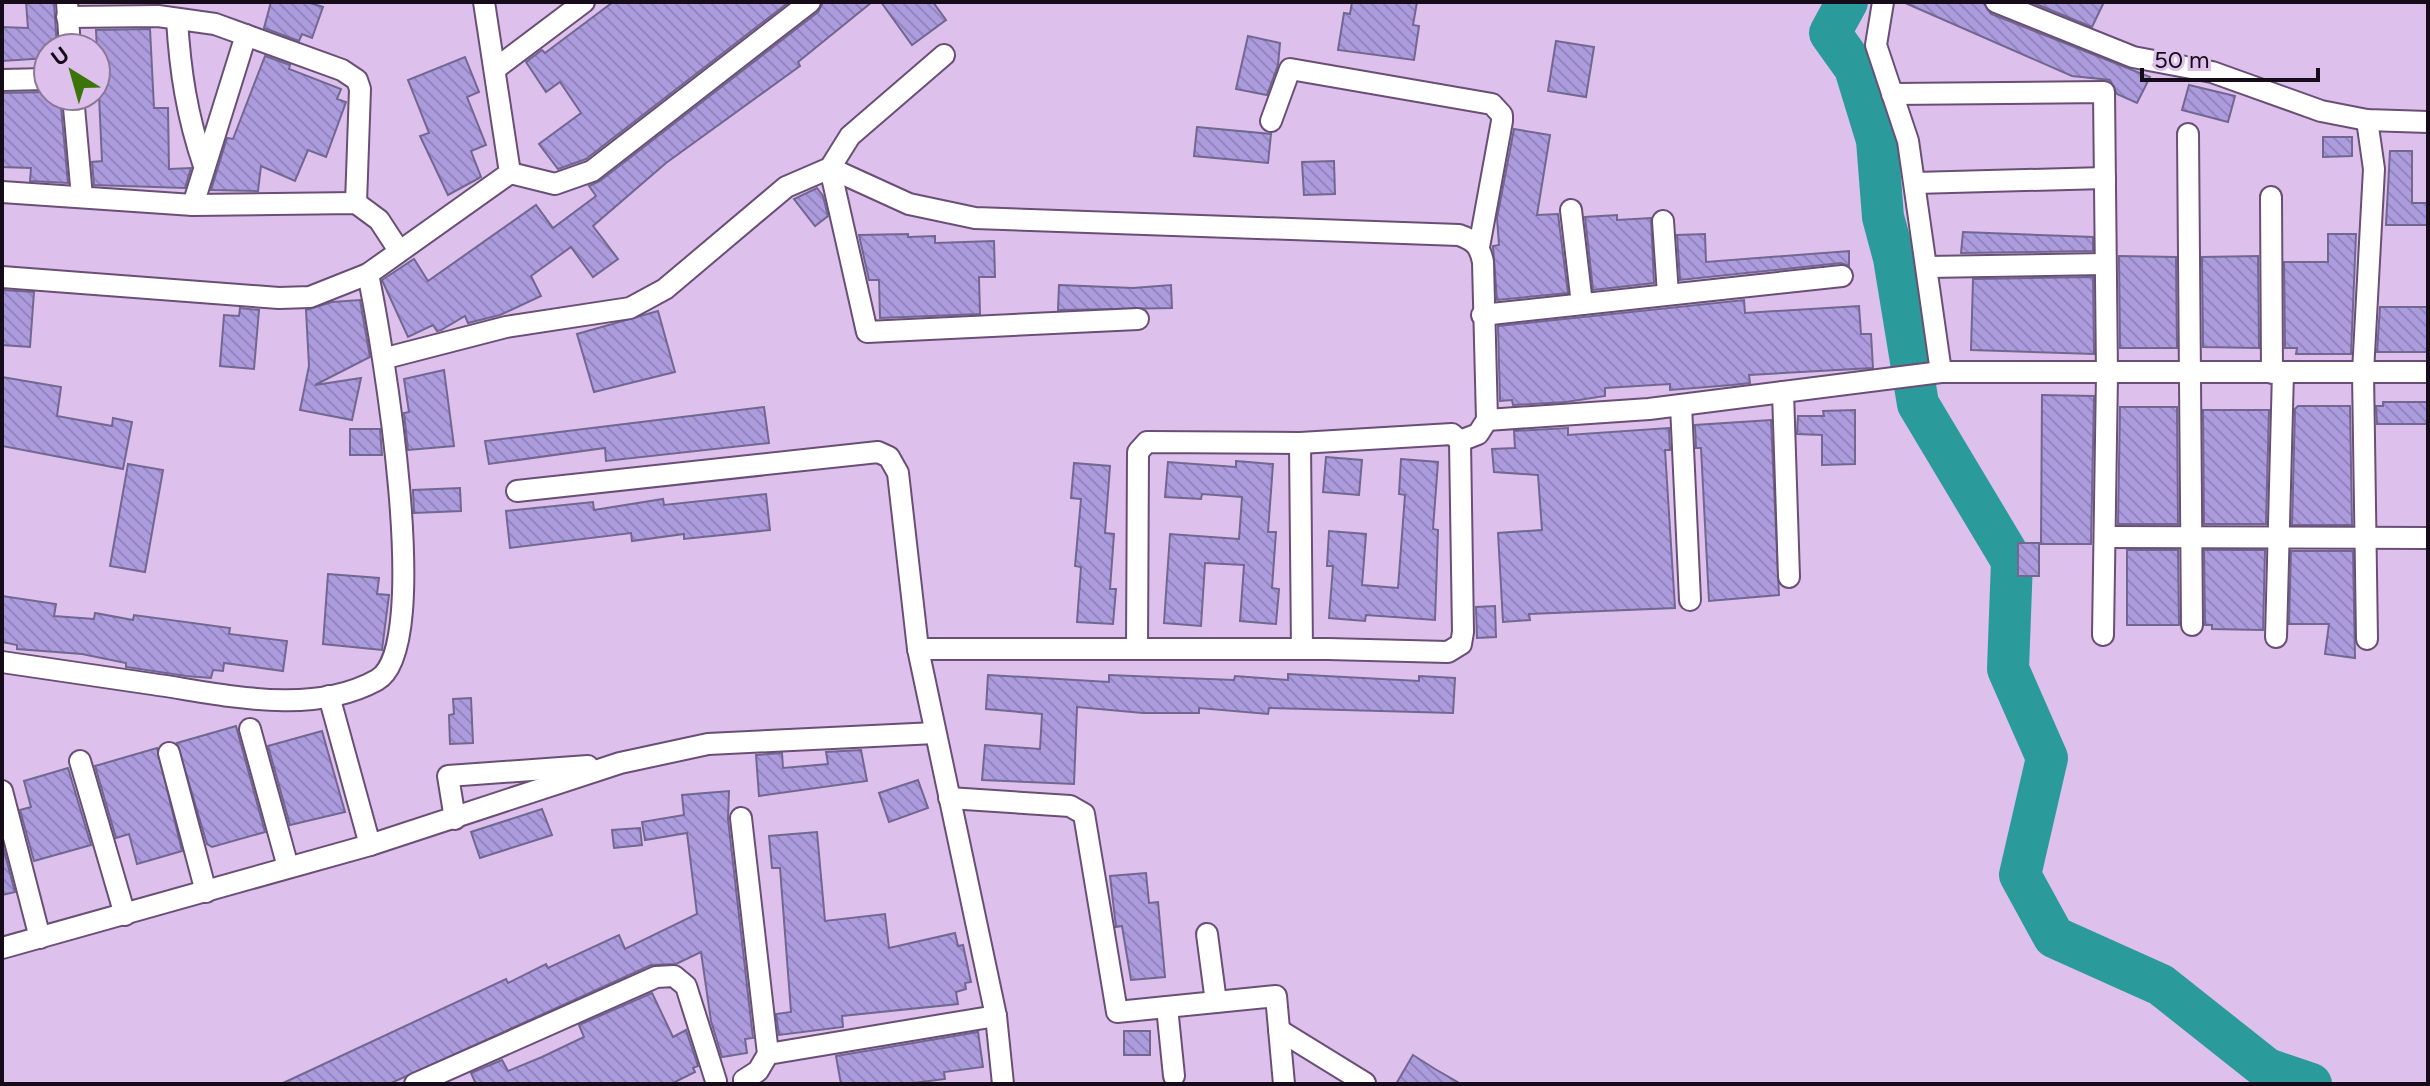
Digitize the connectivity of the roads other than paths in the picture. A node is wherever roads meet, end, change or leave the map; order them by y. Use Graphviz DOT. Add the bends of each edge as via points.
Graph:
graph roads {
  1 [pos="484,2"];
  2 [pos="584,2"];
  3 [pos="810,2"];
  4 [pos="1883,2"];
  5 [pos="1996,2"];
  6 [pos="67,9"];
  7 [pos="177,19"];
  8 [pos="69,32"];
  9 [pos="246,35"];
  10 [pos="944,55"];
  11 [pos="495,69"];
  12 [pos="32,79"];
  13 [pos="2,80"];
  14 [pos="1892,94"];
  15 [pos="74,112"];
  16 [pos="2367,120"];
  17 [pos="1271,121"];
  18 [pos="2428,122"];
  19 [pos="2188,134"];
  20 [pos="204,166"];
  21 [pos="830,168"];
  22 [pos="510,173"];
  23 [pos="2105,178"];
  24 [pos="1915,183"];
  25 [pos="2,192"];
  26 [pos="82,197"];
  27 [pos="2271,197"];
  28 [pos="356,203"];
  29 [pos="193,205"];
  30 [pos="1571,210"];
  31 [pos="1663,221"];
  32 [pos="1479,247"];
  33 [pos="398,249"];
  34 [pos="2105,264"];
  35 [pos="1927,267"];
  36 [pos="368,274"];
  37 [pos="1842,276"];
  38 [pos="2,277"];
  39 [pos="1668,294"];
  40 [pos="1582,304"];
  41 [pos="1482,315"];
  42 [pos="1138,319"];
  43 [pos="386,358"];
  44 [pos="2278,372"];
  45 [pos="2363,372"];
  46 [pos="2428,372"];
  47 [pos="1932,373"];
  48 [pos="2192,373"];
  49 [pos="2107,374"];
  50 [pos="1783,392"];
  51 [pos="1681,405"];
  52 [pos="1487,420"];
  53 [pos="1460,441"];
  54 [pos="1300,443"];
  55 [pos="517,491"];
  56 [pos="2105,537"];
  57 [pos="2192,537"];
  58 [pos="2366,538"];
  59 [pos="2428,538"];
  60 [pos="2279,539"];
  61 [pos="1789,577"];
  62 [pos="1690,600"];
  63 [pos="2192,625"];
  64 [pos="2103,635"];
  65 [pos="2276,637"];
  66 [pos="2367,639"];
  67 [pos="918,649"];
  68 [pos="1137,649"];
  69 [pos="1302,649"];
  70 [pos="2,662"];
  71 [pos="329,696"];
  72 [pos="250,729"];
  73 [pos="935,733"];
  74 [pos="169,753"];
  75 [pos="80,761"];
  76 [pos="620,763"];
  77 [pos="2,791"];
  78 [pos="949,798"];
  79 [pos="741,818"];
  80 [pos="455,819"];
  81 [pos="370,845"];
  82 [pos="288,867"];
  83 [pos="206,892"];
  84 [pos="125,915"];
  85 [pos="1207,934"];
  86 [pos="40,938"];
  87 [pos="2,948"];
  88 [pos="1216,1002"];
  89 [pos="1167,1007"];
  90 [pos="996,1016"];
  91 [pos="1279,1030"];
  92 [pos="768,1054"];
  93 [pos="1174,1076"];
  94 [pos="744,1082"];
  95 [pos="712,1083"];
  96 [pos="1365,1083"];
  97 [pos="415,1084"];
  98 [pos="1003,1084"];
  99 [pos="1284,1084"];
  1 -- 11 [label="street"];
  2 -- 11 [label="street"];
  3 -- 22 [label="street" via="592,171 555,184"];
  4 -- 14 [label="street" via="1876,45"];
  5 -- 16 [label="street" via="2133,57 2212,72 2321,111"];
  6 -- 7 [label="street"];
  6 -- 8 [label="street"];
  7 -- 9 [label="street"];
  7 -- 20 [label="street" via="181,81"];
  9 -- 20 [label="street"];
  9 -- 28 [label="street" via="357,80 361,104"];
  10 -- 21 [label="street" via="850,136"];
  11 -- 22 [label="street"];
  12 -- 13 [label="street"];
  14 -- 23 [label="street" via="2104,92"];
  14 -- 24 [label="street"];
  15 -- 26 [label="street"];
  16 -- 18 [label="street"];
  16 -- 45 [label="street" via="2374,169"];
  17 -- 32 [label="street" via="1290,69 1492,104 1502,121"];
  19 -- 48 [label="street"];
  20 -- 29 [label="street"];
  21 -- 32 [label="street" via="909,204 975,218 1459,235"];
  21 -- 42 [label="street" via="867,332"];
  21 -- 43 [label="street" via="786,187 665,289 630,308 506,327"];
  22 -- 33 [label="street"];
  23 -- 24 [label="street"];
  23 -- 34 [label="street"];
  24 -- 35 [label="street"];
  25 -- 26 [label="street"];
  26 -- 29 [label="street"];
  27 -- 44 [label="street"];
  28 -- 29 [label="street"];
  28 -- 33 [label="street" via="379,220"];
  30 -- 40 [label="street"];
  31 -- 39 [label="street"];
  32 -- 41 [label="street"];
  33 -- 36 [label="street"];
  34 -- 35 [label="street"];
  34 -- 49 [label="street"];
  35 -- 47 [label="street"];
  36 -- 38 [label="street" via="310,297 279,298"];
  36 -- 43 [label="street"];
  37 -- 39 [label="street"];
  39 -- 40 [label="street"];
  40 -- 41 [label="street"];
  41 -- 52 [label="street"];
  43 -- 71 [label="street" via="401,506 400,645 394,665 379,680"];
  44 -- 45 [label="street"];
  44 -- 48 [label="street"];
  44 -- 60 [label="street"];
  45 -- 46 [label="street"];
  45 -- 58 [label="street"];
  47 -- 49 [label="street"];
  47 -- 50 [label="street"];
  48 -- 49 [label="street"];
  48 -- 57 [label="street"];
  49 -- 56 [label="street"];
  50 -- 51 [label="street"];
  50 -- 61 [label="street"];
  51 -- 52 [label="street"];
  51 -- 62 [label="street"];
  52 -- 53 [label="street" via="1478,434"];
  53 -- 54 [label="street" via="1452,434"];
  53 -- 69 [label="street" via="1461,644 1437,653"];
  54 -- 68 [label="street" via="1154,439 1142,446"];
  54 -- 69 [label="street"];
  55 -- 67 [label="street" via="878,452 889,457 898,473"];
  56 -- 57 [label="street"];
  56 -- 64 [label="street"];
  57 -- 60 [label="street"];
  57 -- 63 [label="street"];
  58 -- 59 [label="street"];
  58 -- 60 [label="street"];
  58 -- 66 [label="street"];
  60 -- 65 [label="street"];
  67 -- 68 [label="street"];
  67 -- 73 [label="street"];
  68 -- 69 [label="street"];
  70 -- 71 [label="street" via="229,695 298,700"];
  71 -- 81 [label="street"];
  72 -- 82 [label="street"];
  73 -- 76 [label="street" via="708,744"];
  73 -- 78 [label="street"];
  74 -- 83 [label="street"];
  75 -- 84 [label="street"];
  76 -- 80 [label="street"];
  76 -- 80 [label="street" via="448,776"];
  77 -- 86 [label="street"];
  78 -- 89 [label="street" via="1070,806 1084,814 1117,1012"];
  78 -- 90 [label="street"];
  79 -- 92 [label="street"];
  80 -- 81 [label="street"];
  81 -- 82 [label="street"];
  82 -- 83 [label="street"];
  83 -- 84 [label="street"];
  84 -- 86 [label="street"];
  85 -- 88 [label="street"];
  86 -- 87 [label="street"];
  88 -- 89 [label="street"];
  88 -- 91 [label="street" via="1276,996"];
  89 -- 93 [label="street"];
  90 -- 92 [label="street"];
  90 -- 98 [label="street"];
  91 -- 96 [label="street"];
  91 -- 99 [label="street"];
  92 -- 94 [label="street"];
  94 -- 95 [label="street"];
  95 -- 97 [label="street" via="686,986 667,976"];
}
